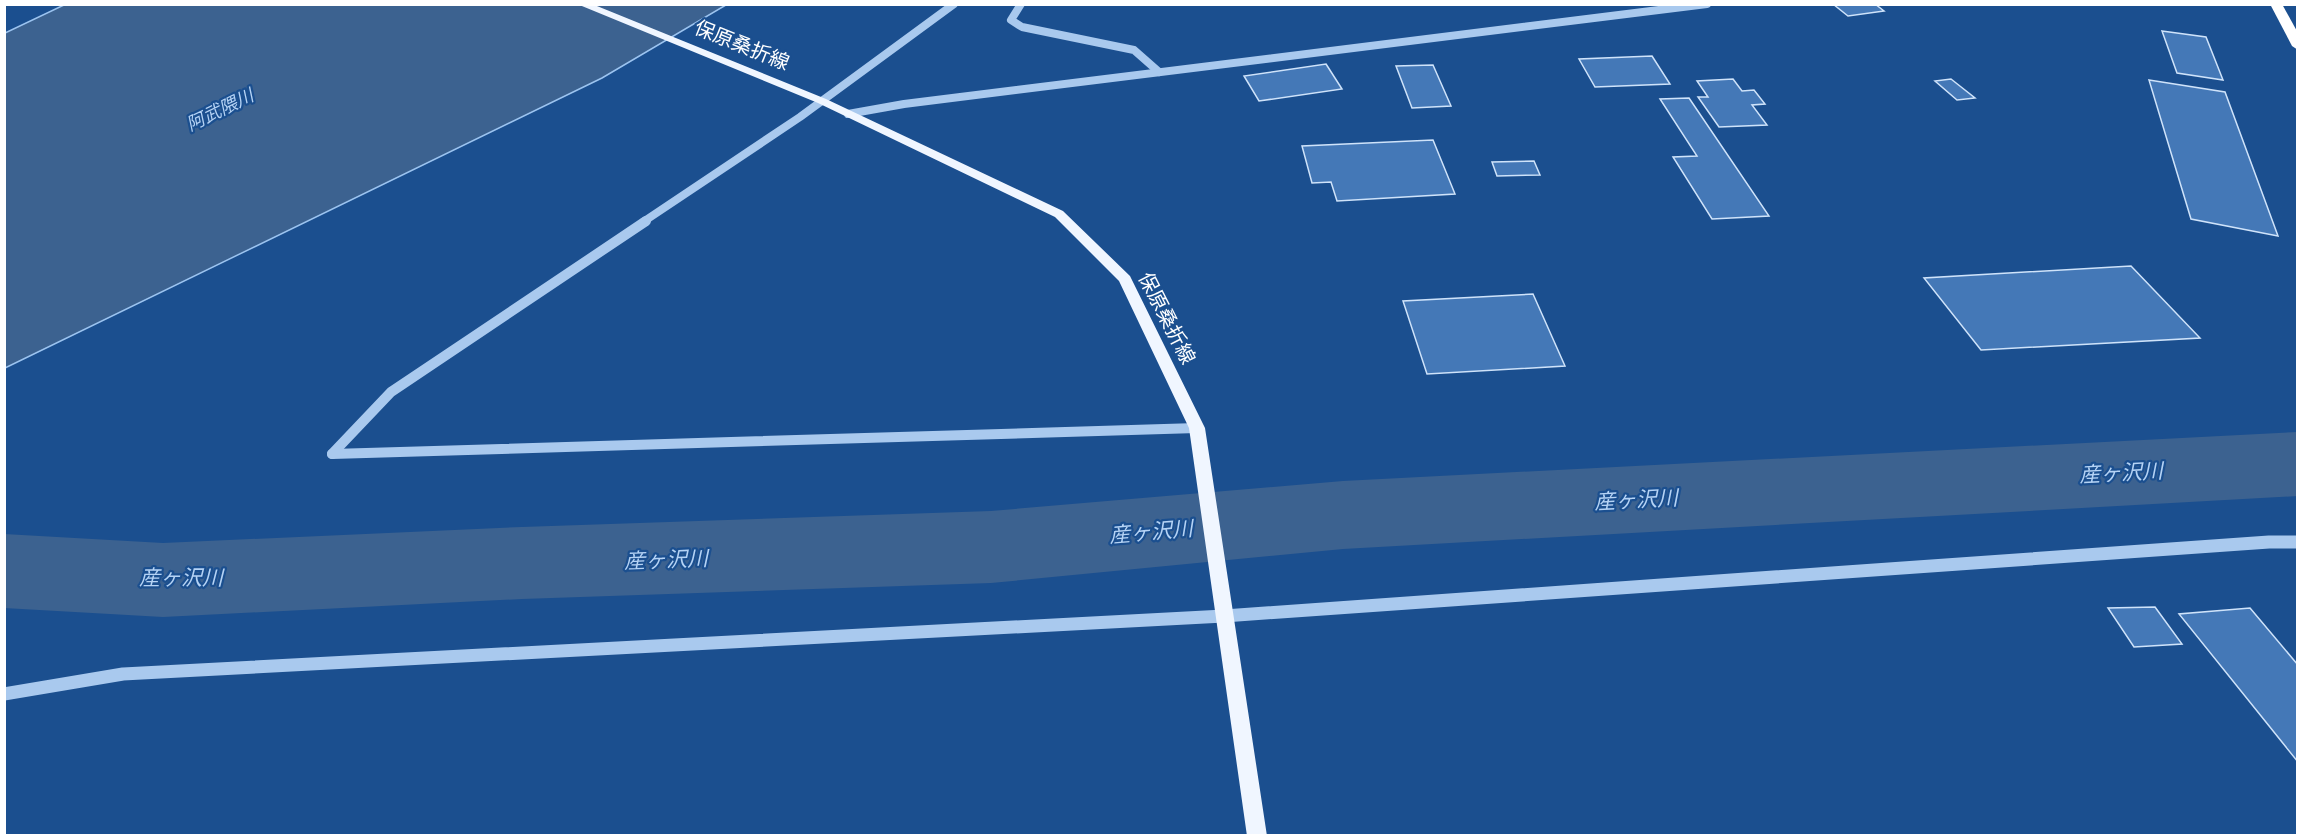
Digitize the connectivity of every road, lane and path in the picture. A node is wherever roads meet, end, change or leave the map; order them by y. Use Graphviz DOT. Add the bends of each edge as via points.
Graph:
graph roads {
  1 [pos="582,4"];
  2 [pos="954,4"];
  3 [pos="1021,4"];
  4 [pos="1707,4"];
  5 [pos="2276,4"];
  6 [pos="2298,46"];
  7 [pos="1159,72"];
  8 [pos="822,101"];
  9 [pos="848,114"];
  10 [pos="1197,428"];
  11 [pos="2298,542"];
  12 [pos="1224,616"];
  13 [pos="4,694"];
  14 [pos="1257,836"];
  1 -- 8 [label="main road, 保原桑折線"];
  2 -- 8 [label="street"];
  3 -- 7 [label="street" via="1011,20 1022,27 1134,50"];
  4 -- 7 [label="street"];
  5 -- 6 [label="highway"];
  7 -- 9 [label="street"];
  8 -- 9 [label="main road, 保原桑折線"];
  8 -- 10 [label="street" via="391,392 333,454"];
  9 -- 10 [label="main road, 保原桑折線" via="1059,214 1125,279"];
  10 -- 12 [label="main road, 保原桑折線"];
  11 -- 12 [label="street"];
  12 -- 13 [label="street" via="123,674"];
  12 -- 14 [label="main road, 保原桑折線"];
}
